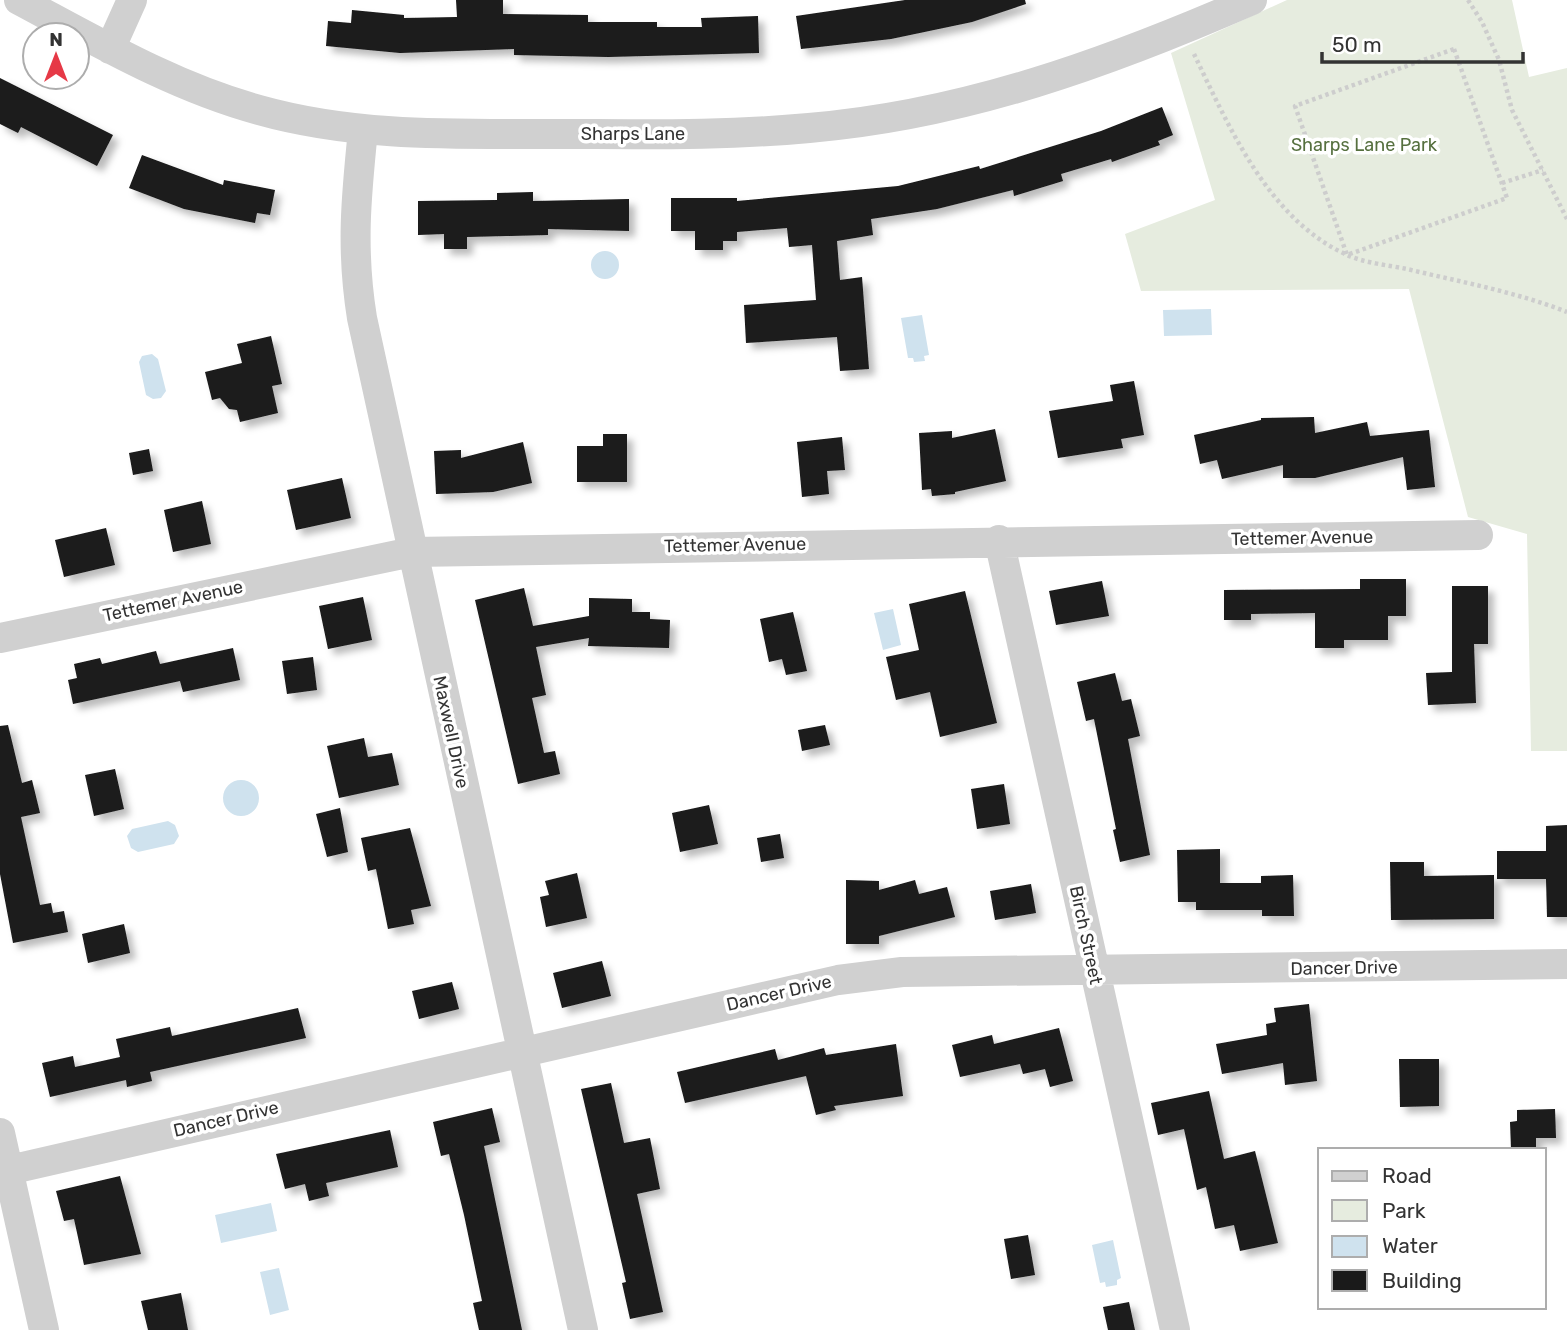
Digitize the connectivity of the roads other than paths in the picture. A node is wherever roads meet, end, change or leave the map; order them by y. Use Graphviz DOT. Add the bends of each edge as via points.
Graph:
graph roads {
  1 [pos="19,0"];
  2 [pos="132,0"];
  3 [pos="1252,0"];
  4 [pos="110,48"];
  5 [pos="363,130"];
  6 [pos="1478,535"];
  7 [pos="999,540"];
  8 [pos="412,552"];
  9 [pos="0,638"];
  10 [pos="1567,964"];
  11 [pos="1094,971"];
  12 [pos="520,1052"];
  13 [pos="0,1133"];
  14 [pos="9,1170"];
  15 [pos="44,1330"];
  16 [pos="583,1330"];
  17 [pos="1175,1330"];
  1 -- 4 [label="street, Sharps Lane"];
  2 -- 4 [label="street"];
  3 -- 5 [label="street, Sharps Lane" via="1068,74 899,116 725,134"];
  4 -- 5 [label="street, Sharps Lane" via="189,86 256,110"];
  5 -- 8 [label="street, Maxwell Drive" via="353,228 355,276"];
  6 -- 7 [label="street, Tettemer Avenue"];
  7 -- 8 [label="street, Tettemer Avenue"];
  7 -- 11 [label="street, Birch Street"];
  8 -- 9 [label="street, Tettemer Avenue"];
  8 -- 12 [label="street, Maxwell Drive"];
  10 -- 11 [label="street, Dancer Drive"];
  11 -- 12 [label="street, Dancer Drive" via="902,972 838,980"];
  11 -- 17 [label="street, Birch Street"];
  12 -- 14 [label="street, Dancer Drive"];
  12 -- 16 [label="street, Maxwell Drive"];
  13 -- 14 [label="street"];
  14 -- 15 [label="street"];
}
